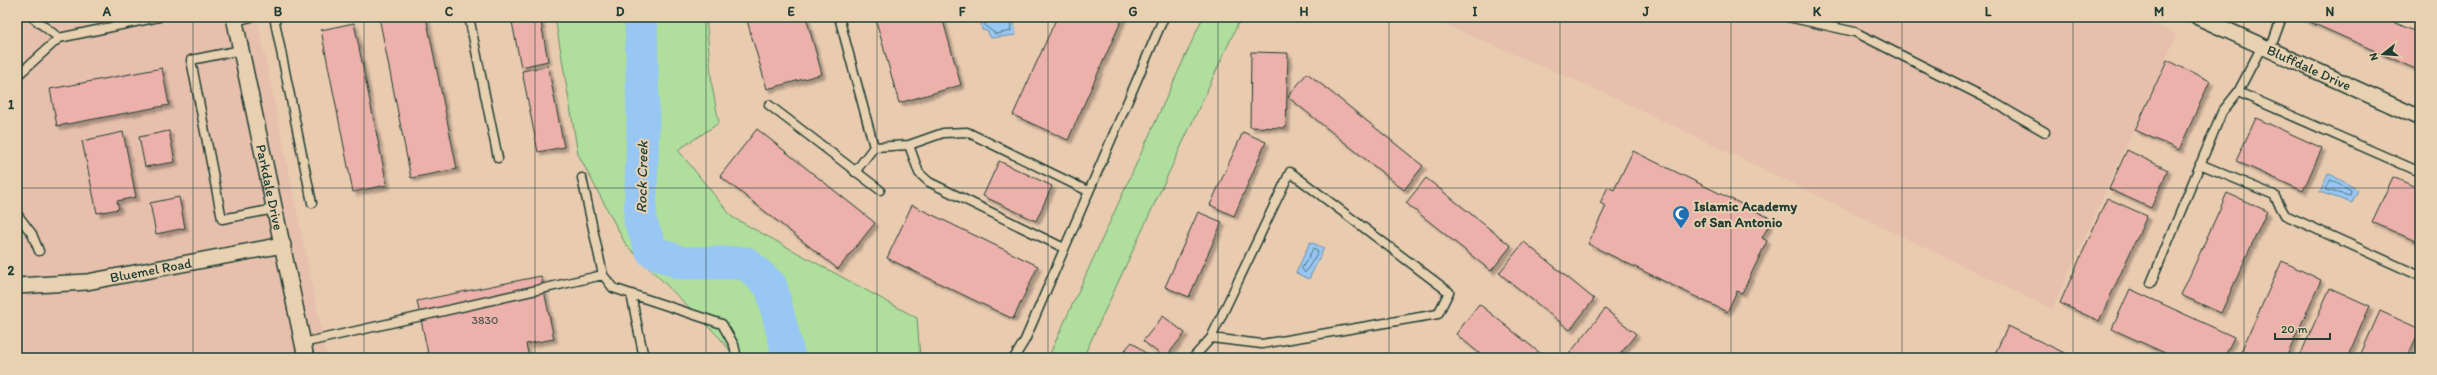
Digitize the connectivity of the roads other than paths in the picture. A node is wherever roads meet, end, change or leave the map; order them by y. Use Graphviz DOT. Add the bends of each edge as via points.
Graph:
graph roads {
  1 [pos="32,17"];
  2 [pos="159,17"];
  3 [pos="251,17"];
  4 [pos="274,17"];
  5 [pos="469,17"];
  6 [pos="839,17"];
  7 [pos="1164,17"];
  8 [pos="1788,17"];
  9 [pos="2198,17"];
  10 [pos="2282,17"];
  11 [pos="235,19"];
  12 [pos="59,38"];
  13 [pos="2266,48"];
  14 [pos="241,50"];
  15 [pos="17,76"];
  16 [pos="2238,92"];
  17 [pos="770,105"];
  18 [pos="2420,118"];
  19 [pos="2045,132"];
  20 [pos="909,145"];
  21 [pos="874,147"];
  22 [pos="498,158"];
  23 [pos="2200,164"];
  24 [pos="856,172"];
  25 [pos="2420,172"];
  26 [pos="582,178"];
  27 [pos="880,190"];
  28 [pos="1088,191"];
  29 [pos="312,204"];
  30 [pos="275,209"];
  31 [pos="17,214"];
  32 [pos="283,245"];
  33 [pos="1064,248"];
  34 [pos="39,251"];
  35 [pos="603,275"];
  36 [pos="2420,276"];
  37 [pos="2151,283"];
  38 [pos="17,286"];
  39 [pos="631,294"];
  40 [pos="1211,338"];
  41 [pos="304,351"];
  42 [pos="644,358"];
  43 [pos="737,358"];
  44 [pos="1014,358"];
  45 [pos="1193,358"];
  1 -- 12 [label="lane"];
  2 -- 12 [label="lane"];
  3 -- 11 [label="lane"];
  4 -- 29 [label="lane"];
  5 -- 22 [label="lane"];
  6 -- 21 [label="lane"];
  7 -- 28 [label="lane"];
  8 -- 19 [label="lane" via="1855,32 1988,99"];
  9 -- 13 [label="street, Bluffdale Drive"];
  10 -- 13 [label="lane"];
  11 -- 14 [label="street, Parkdale Drive"];
  12 -- 15 [label="lane"];
  13 -- 16 [label="lane"];
  13 -- 18 [label="street, Bluffdale Drive"];
  14 -- 30 [label="street, Parkdale Drive"];
  14 -- 30 [label="lane" via="191,60 222,219"];
  16 -- 23 [label="lane" via="2222,112"];
  16 -- 25 [label="lane"];
  17 -- 24 [label="lane"];
  20 -- 21 [label="lane"];
  20 -- 28 [label="lane" via="943,133 967,132"];
  20 -- 33 [label="lane" via="919,173 929,182"];
  21 -- 24 [label="lane"];
  23 -- 36 [label="lane" via="2274,195 2286,215"];
  23 -- 37 [label="lane"];
  24 -- 27 [label="lane"];
  26 -- 35 [label="lane"];
  28 -- 33 [label="lane"];
  30 -- 32 [label="street, Parkdale Drive"];
  31 -- 34 [label="lane" via="32,234"];
  32 -- 38 [label="street, Bluemel Road" via="87,282"];
  32 -- 41 [label="street, Parkdale Drive"];
  33 -- 44 [label="lane" via="1025,340"];
  35 -- 39 [label="lane" via="613,288"];
  35 -- 41 [label="lane"];
  39 -- 42 [label="lane"];
  39 -- 43 [label="lane" via="722,324 734,345"];
  40 -- 40 [label="lane" via="1262,344 1438,314 1449,292 1290,172"];
  40 -- 45 [label="lane"];
}
